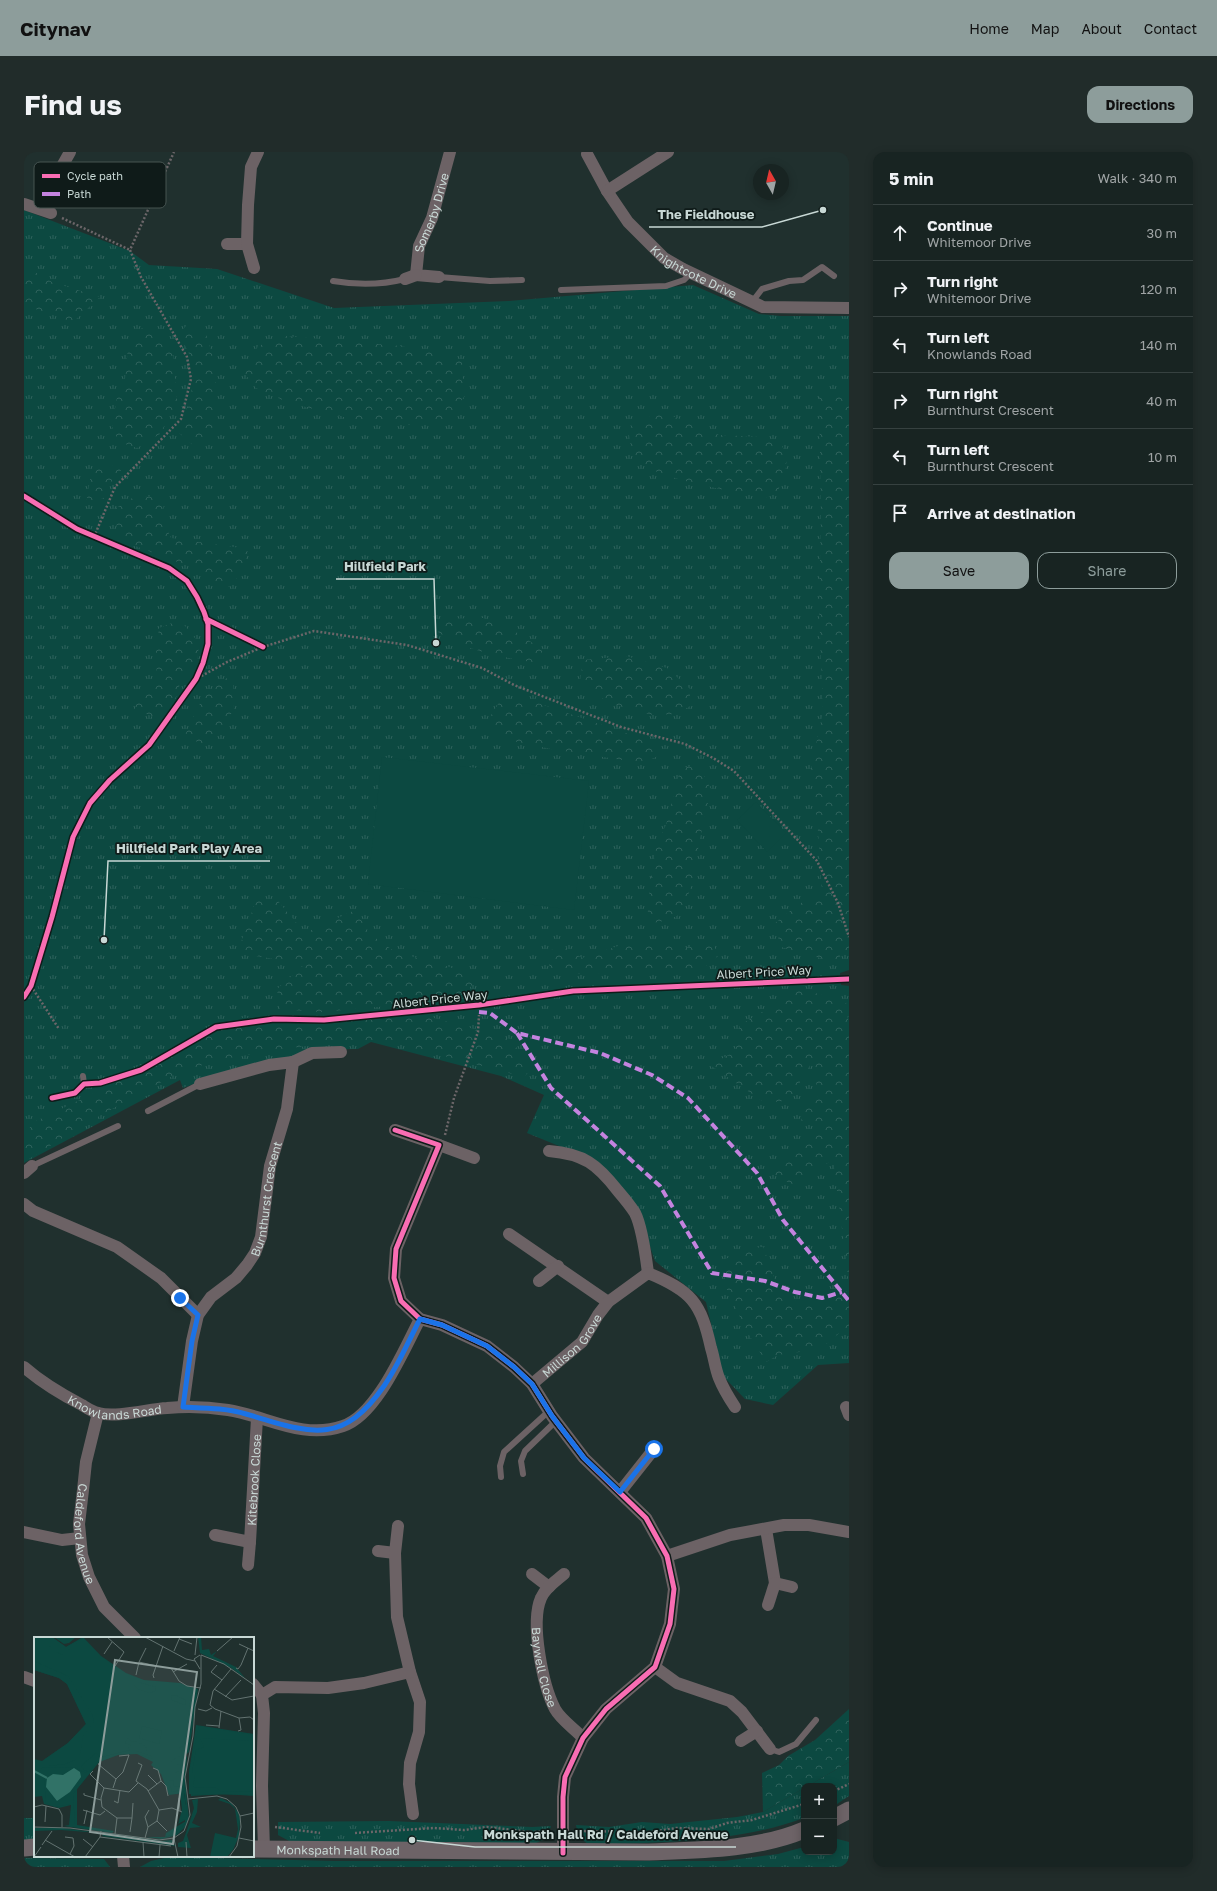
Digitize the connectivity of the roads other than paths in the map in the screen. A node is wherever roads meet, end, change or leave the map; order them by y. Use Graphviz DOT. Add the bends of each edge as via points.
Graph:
graph roads {
  1 [pos="70,152"];
  2 [pos="258,152"];
  3 [pos="450,152"];
  4 [pos="668,152"];
  5 [pos="587,154"];
  6 [pos="64,162"];
  7 [pos="607,191"];
  8 [pos="24,204"];
  9 [pos="34,206"];
  10 [pos="41,208"];
  11 [pos="51,213"];
  12 [pos="228,244"];
  13 [pos="247,244"];
  14 [pos="254,268"];
  15 [pos="690,273"];
  16 [pos="416,275"];
  17 [pos="834,276"];
  18 [pos="439,277"];
  19 [pos="405,278"];
  20 [pos="522,280"];
  21 [pos="333,281"];
  22 [pos="561,290"];
  23 [pos="752,302"];
  24 [pos="849,308"];
  25 [pos="849,979"];
  26 [pos="341,1052"];
  27 [pos="294,1062"];
  28 [pos="83,1076"];
  29 [pos="84,1084"];
  30 [pos="200,1084"];
  31 [pos="52,1098"];
  32 [pos="148,1111"];
  33 [pos="118,1126"];
  34 [pos="395,1130"];
  35 [pos="440,1146"];
  36 [pos="549,1151"];
  37 [pos="474,1158"];
  38 [pos="28,1169"];
  39 [pos="24,1204"];
  40 [pos="509,1234"];
  41 [pos="558,1266"];
  42 [pos="648,1273"];
  43 [pos="539,1282"];
  44 [pos="608,1302"];
  45 [pos="198,1315"];
  46 [pos="420,1319"];
  47 [pos="24,1367"];
  48 [pos="532,1384"];
  49 [pos="183,1407"];
  50 [pos="734,1408"];
  51 [pos="98,1413"];
  52 [pos="553,1416"];
  53 [pos="256,1418"];
  54 [pos="654,1449"];
  55 [pos="523,1474"];
  56 [pos="501,1477"];
  57 [pos="620,1492"];
  58 [pos="398,1526"];
  59 [pos="766,1529"];
  60 [pos="24,1532"];
  61 [pos="849,1532"];
  62 [pos="216,1535"];
  63 [pos="80,1538"];
  64 [pos="250,1542"];
  65 [pos="378,1551"];
  66 [pos="395,1553"];
  67 [pos="667,1556"];
  68 [pos="248,1565"];
  69 [pos="532,1574"];
  70 [pos="564,1574"];
  71 [pos="775,1583"];
  72 [pos="549,1587"];
  73 [pos="792,1587"];
  74 [pos="768,1605"];
  75 [pos="134,1637"];
  76 [pos="655,1667"];
  77 [pos="410,1672"];
  78 [pos="24,1676"];
  79 [pos="34,1681"];
  80 [pos="254,1685"];
  81 [pos="262,1695"];
  82 [pos="816,1720"];
  83 [pos="757,1732"];
  84 [pos="583,1738"];
  85 [pos="742,1741"];
  86 [pos="770,1749"];
  87 [pos="413,1814"];
  88 [pos="801,1831"];
  89 [pos="34,1847"];
  90 [pos="24,1848"];
  91 [pos="258,1849"];
  92 [pos="563,1852"];
  1 -- 6 [label="street"];
  2 -- 13 [label="street" via="251,167"];
  3 -- 16 [label="street, Somerby Drive" via="432,218 419,246"];
  4 -- 7 [label="street"];
  5 -- 7 [label="street, Knightcote Drive"];
  7 -- 15 [label="street, Knightcote Drive" via="628,222 664,258"];
  8 -- 9 [label="street"];
  10 -- 11 [label="street"];
  12 -- 13 [label="street"];
  13 -- 14 [label="street"];
  15 -- 22 [label="lane" via="684,280 666,286"];
  15 -- 23 [label="street, Knightcote Drive"];
  16 -- 18 [label="street"];
  16 -- 19 [label="street"];
  17 -- 23 [label="lane" via="822,267 803,280 789,281 762,289"];
  18 -- 20 [label="lane" via="490,282"];
  19 -- 21 [label="lane" via="392,282 353,284"];
  23 -- 24 [label="street, Knightcote Drive" via="763,307"];
  25 -- 29 [label="lane, Albert Price Way" via="572,991 479,1005 324,1020 274,1019 216,1027 141,1070 100,1083"];
  26 -- 27 [label="street" via="312,1053"];
  27 -- 30 [label="street" via="256,1068"];
  27 -- 45 [label="street, Burnthurst Crescent" via="287,1109 270,1166 261,1237 255,1254 236,1278 211,1297"];
  28 -- 29 [label="lane"];
  29 -- 31 [label="lane, Albert Price Way" via="75,1093"];
  30 -- 32 [label="lane"];
  33 -- 38 [label="lane"];
  34 -- 35 [label="street"];
  35 -- 37 [label="street"];
  35 -- 46 [label="street" via="396,1249 394,1278 401,1301"];
  36 -- 42 [label="street" via="573,1155 602,1170 635,1214 646,1254"];
  39 -- 45 [label="street" via="40,1214 117,1246 161,1278"];
  40 -- 41 [label="street, Millison Grove"];
  41 -- 43 [label="street"];
  41 -- 44 [label="street, Millison Grove"];
  42 -- 44 [label="street, Millison Grove"];
  42 -- 50 [label="street" via="686,1293 700,1309 719,1378"];
  44 -- 48 [label="street, Millison Grove" via="582,1342"];
  45 -- 49 [label="street, Burnthurst Crescent"];
  46 -- 48 [label="street" via="442,1325 487,1346"];
  46 -- 53 [label="street, Knowlands Road" via="385,1386 355,1419 344,1426 318,1431 302,1430"];
  47 -- 51 [label="street, Knowlands Road" via="59,1393"];
  48 -- 52 [label="street"];
  49 -- 51 [label="street, Knowlands Road" via="142,1412"];
  49 -- 53 [label="street, Knowlands Road" via="228,1410"];
  51 -- 63 [label="street, Caldeford Avenue" via="86,1462 79,1524"];
  52 -- 55 [label="lane" via="525,1451 521,1461"];
  52 -- 56 [label="lane" via="504,1452 500,1466"];
  52 -- 57 [label="street" via="584,1458"];
  53 -- 64 [label="street, Kitebrook Close"];
  54 -- 57 [label="street"];
  57 -- 67 [label="street" via="646,1518"];
  58 -- 66 [label="street"];
  59 -- 61 [label="street" via="784,1525 809,1525"];
  59 -- 67 [label="street" via="730,1535"];
  59 -- 71 [label="street"];
  60 -- 63 [label="street" via="62,1540"];
  62 -- 64 [label="street, Kitebrook Close"];
  63 -- 75 [label="street, Caldeford Avenue" via="89,1577 104,1608"];
  64 -- 68 [label="street, Kitebrook Close"];
  65 -- 66 [label="street"];
  66 -- 77 [label="street" via="397,1617"];
  67 -- 76 [label="street" via="674,1589 670,1624"];
  69 -- 72 [label="street"];
  70 -- 72 [label="street, Baywell Close"];
  71 -- 73 [label="street"];
  71 -- 74 [label="street"];
  72 -- 84 [label="street, Baywell Close" via="541,1599 537,1617 538,1643 546,1688 556,1711"];
  76 -- 83 [label="street" via="677,1683 730,1701"];
  76 -- 84 [label="street" via="606,1709"];
  77 -- 81 [label="street" via="364,1684 328,1688 275,1687"];
  77 -- 87 [label="street" via="420,1702 419,1732 410,1763 409,1784"];
  78 -- 79 [label="street"];
  80 -- 81 [label="street"];
  81 -- 91 [label="street" via="263,1826"];
  82 -- 86 [label="lane" via="796,1744 779,1752"];
  83 -- 85 [label="street"];
  83 -- 86 [label="street"];
  84 -- 92 [label="street" via="565,1777"];
  88 -- 92 [label="street, Monkspath Hall Road" via="772,1840 707,1849"];
  89 -- 90 [label="street"];
  91 -- 92 [label="street, Monkspath Hall Road"];
}
